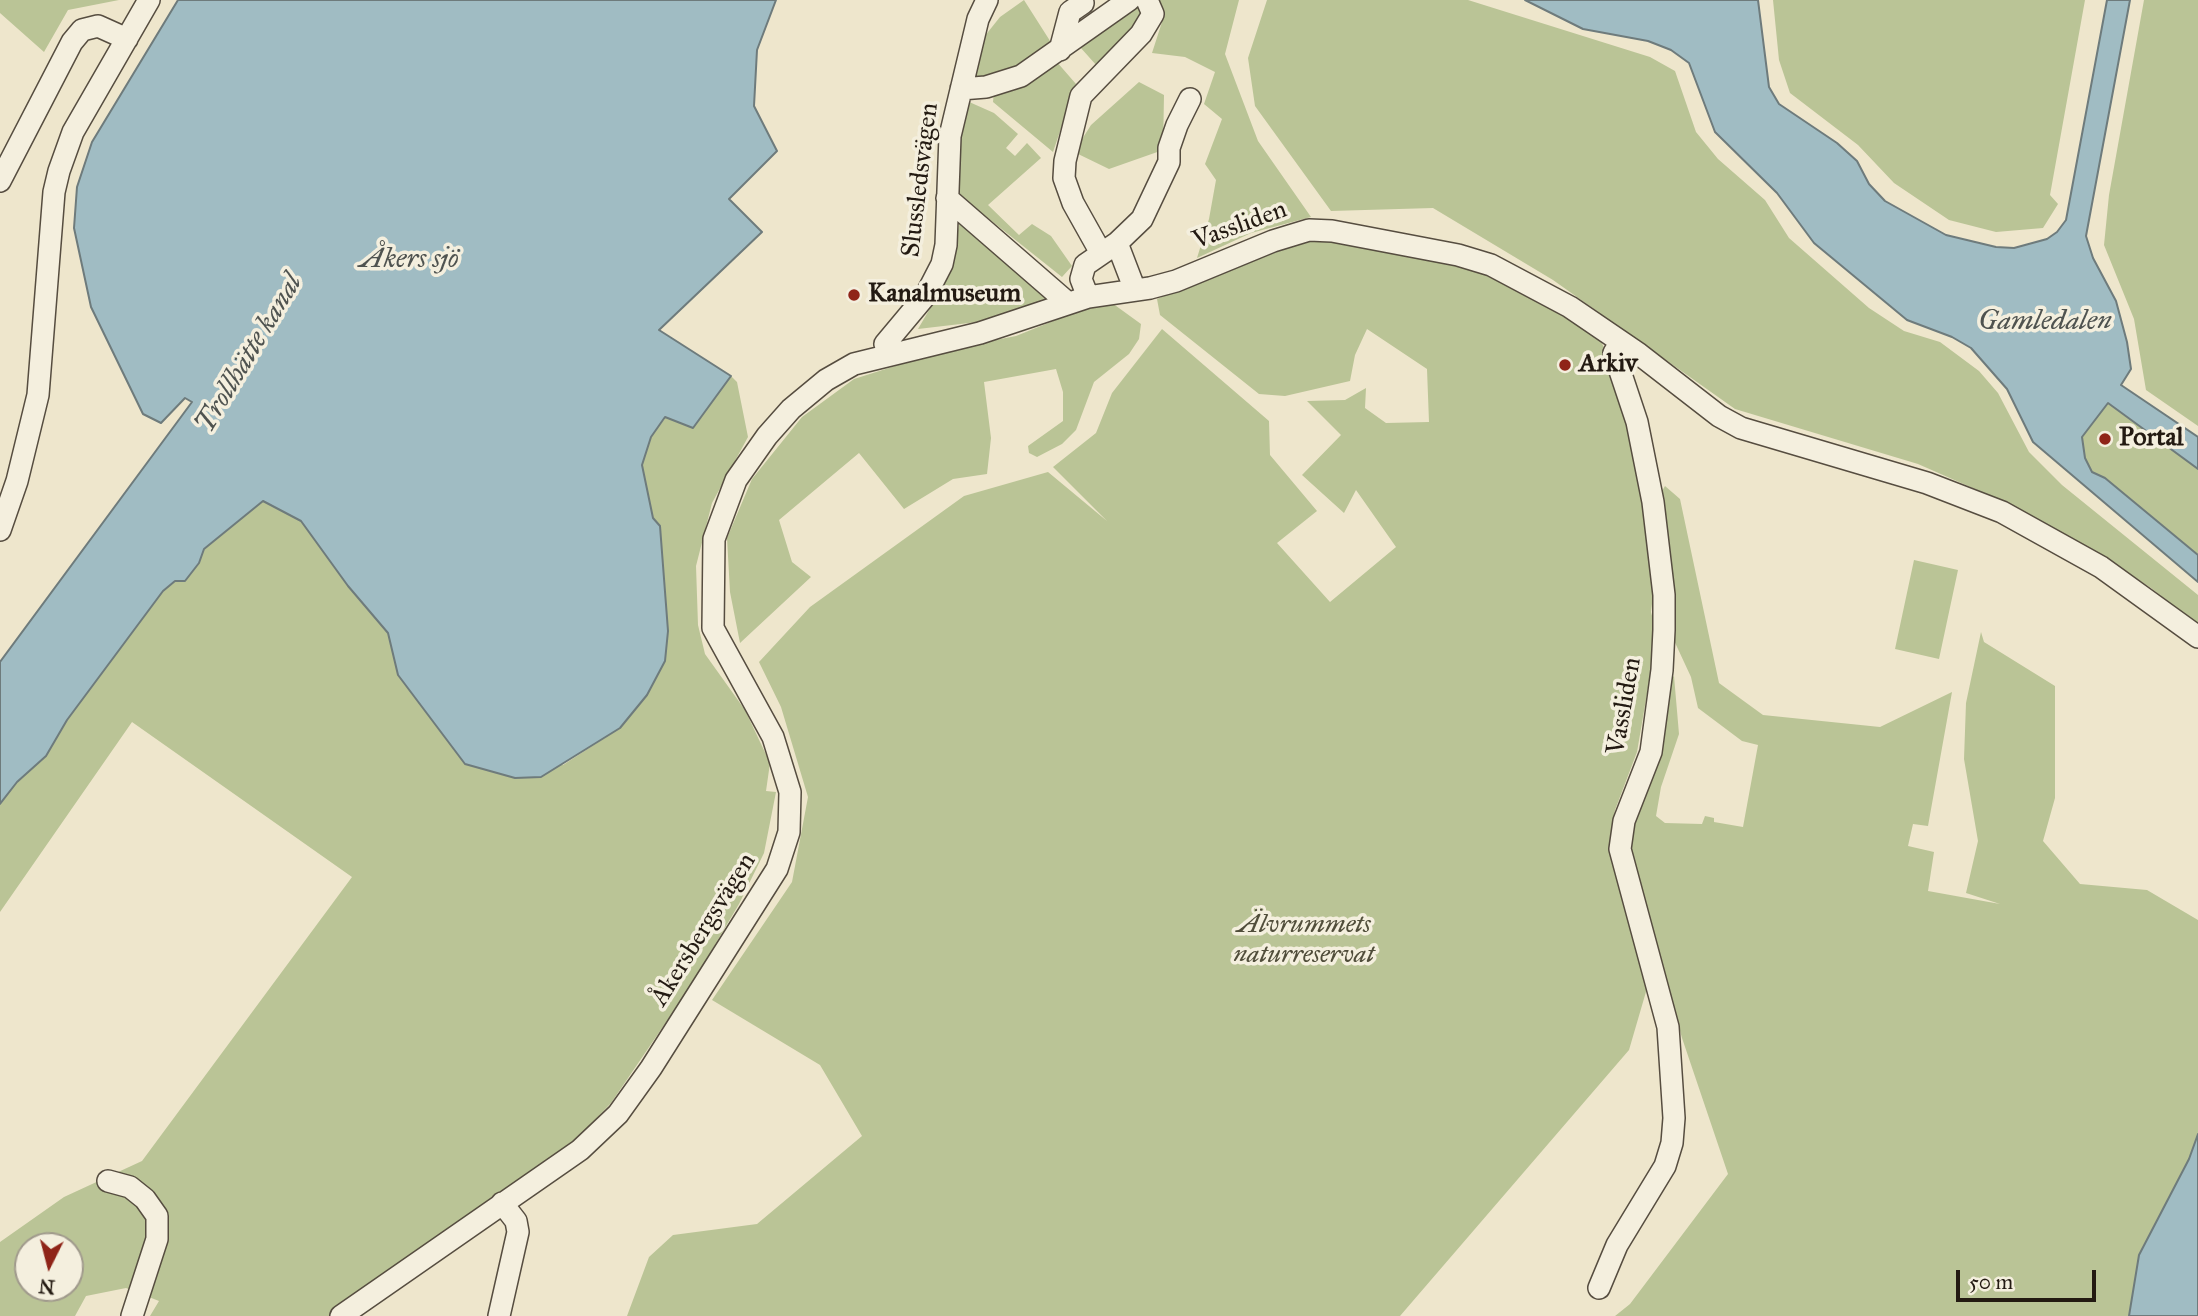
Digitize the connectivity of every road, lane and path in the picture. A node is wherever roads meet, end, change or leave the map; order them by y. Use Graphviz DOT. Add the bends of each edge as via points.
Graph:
graph roads {
  1 [pos="149,0"];
  2 [pos="987,0"];
  3 [pos="1129,0"];
  4 [pos="1147,0"];
  5 [pos="1083,3"];
  6 [pos="127,39"];
  7 [pos="1060,50"];
  8 [pos="961,89"];
  9 [pos="1190,99"];
  10 [pos="0,181"];
  11 [pos="947,198"];
  12 [pos="1109,248"];
  13 [pos="1142,289"];
  14 [pos="1078,300"];
  15 [pos="1620,343"];
  16 [pos="888,353"];
  17 [pos="0,530"];
  18 [pos="2198,637"];
  19 [pos="108,1181"];
  20 [pos="502,1203"];
  21 [pos="1599,1288"];
  22 [pos="132,1316"];
  23 [pos="341,1316"];
  24 [pos="499,1316"];
  1 -- 6 [label="street"];
  2 -- 8 [label="street, Slussledsvägen"];
  3 -- 7 [label="street"];
  4 -- 12 [label="street" via="1153,14 1141,34 1081,96 1065,161 1064,178 1073,203"];
  5 -- 7 [label="street" via="1070,12"];
  6 -- 10 [label="street" via="98,26 82,30"];
  6 -- 17 [label="street" via="73,132 59,171 38,395"];
  7 -- 8 [label="street" via="1021,76"];
  8 -- 11 [label="street, Slussledsvägen" via="950,136"];
  9 -- 12 [label="street" via="1169,148 1169,162 1142,219"];
  11 -- 14 [label="street"];
  11 -- 16 [label="street, Slussledsvägen" via="942,264 926,296 886,344"];
  12 -- 13 [label="street"];
  12 -- 14 [label="street" via="1085,265"];
  13 -- 14 [label="street, Åkersbergsvägen"];
  13 -- 15 [label="street, Vassliden" via="1292,234 1332,231 1491,265 1570,307"];
  14 -- 16 [label="street, Åkersbergsvägen" via="980,333"];
  15 -- 18 [label="street, Vassliden" via="1741,428 1927,482 2002,512 2101,567"];
  15 -- 21 [label="street, Vassliden" via="1614,353 1637,422 1653,502 1664,630 1651,752 1624,821 1620,849 1668,1027 1672,1143 1665,1166 1618,1245"];
  16 -- 20 [label="street, Åkersbergsvägen" via="826,380 791,409 736,480 714,540 713,628 773,737 790,792 789,832 777,869 618,1114 580,1150"];
  19 -- 22 [label="street" via="130,1187 157,1216 154,1252"];
  20 -- 23 [label="street, Åkersbergsvägen"];
  20 -- 24 [label="street" via="516,1221 517,1232"];
}
